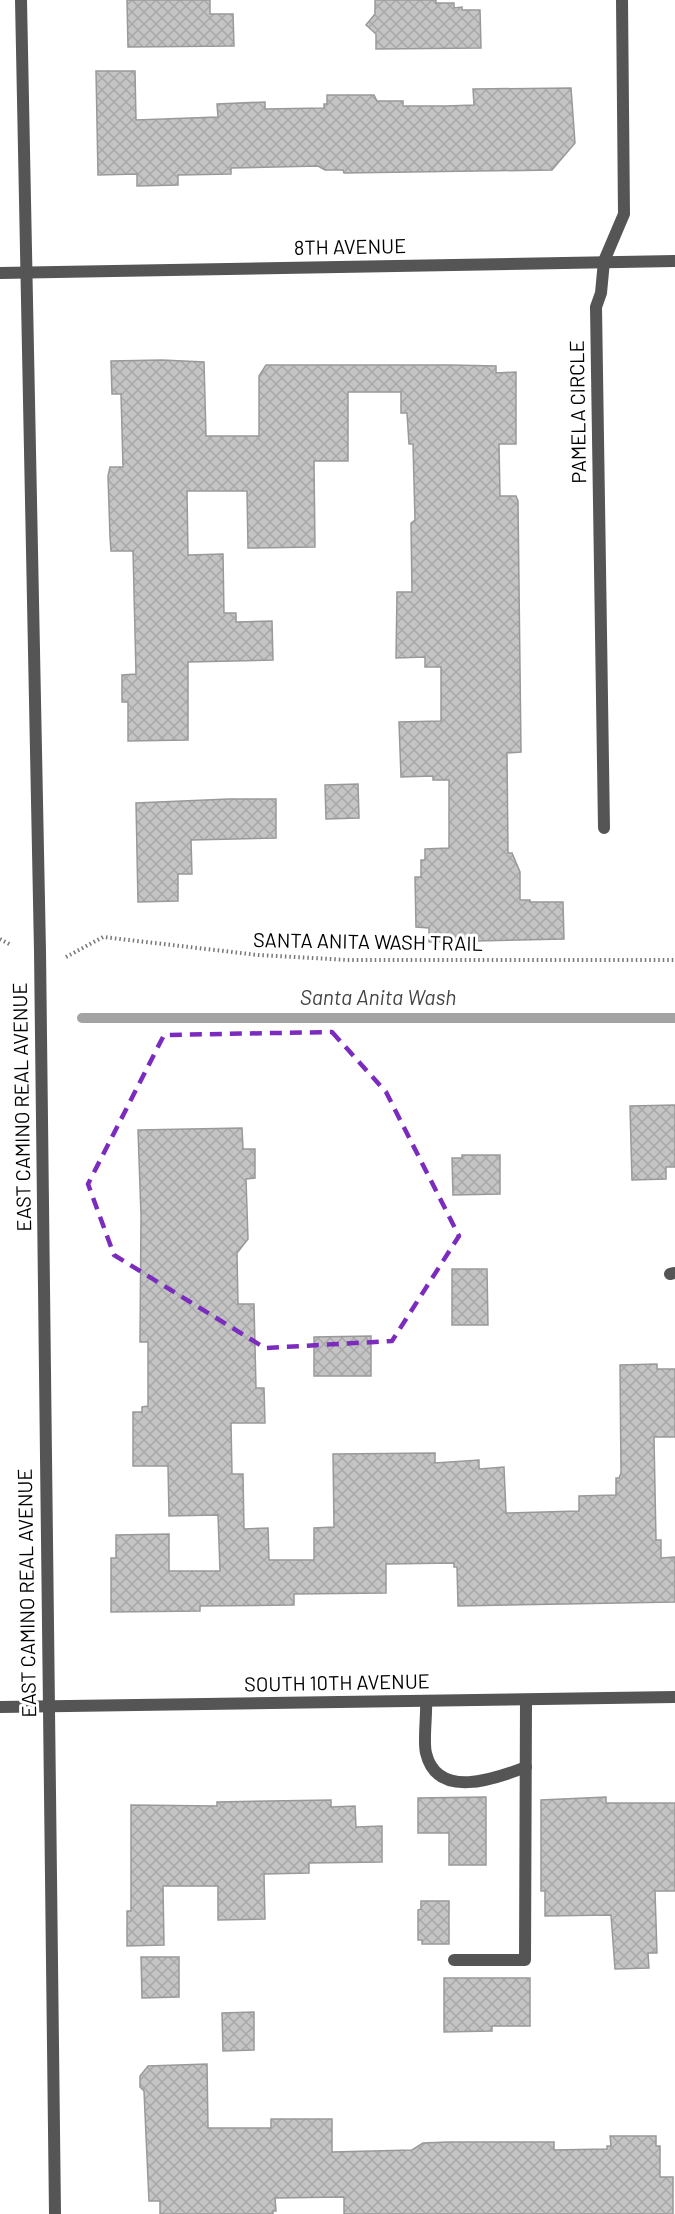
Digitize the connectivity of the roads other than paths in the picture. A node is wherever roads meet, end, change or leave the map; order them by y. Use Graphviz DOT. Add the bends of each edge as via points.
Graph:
graph roads {
  1 [pos="21,0"];
  2 [pos="622,0"];
  3 [pos="604,261"];
  4 [pos="675,261"];
  5 [pos="26,272"];
  6 [pos="0,273"];
  7 [pos="604,828"];
  8 [pos="675,1697"];
  9 [pos="526,1700"];
  10 [pos="426,1701"];
  11 [pos="48,1706"];
  12 [pos="0,1707"];
  13 [pos="526,1767"];
  14 [pos="454,1960"];
  15 [pos="56,2214"];
  1 -- 5 [label="street, EAST CAMINO REAL AVENUE"];
  2 -- 3 [label="street, PAMELA CIRCLE" via="624,214"];
  3 -- 4 [label="street, 8TH AVENUE"];
  3 -- 5 [label="street, 8TH AVENUE"];
  3 -- 7 [label="street, PAMELA CIRCLE" via="596,307"];
  5 -- 6 [label="street, 8TH AVENUE"];
  5 -- 11 [label="street, EAST CAMINO REAL AVENUE"];
  8 -- 9 [label="street, SOUTH 10TH AVENUE"];
  9 -- 10 [label="street, SOUTH 10TH AVENUE"];
  9 -- 13 [label="street"];
  10 -- 11 [label="street, SOUTH 10TH AVENUE"];
  10 -- 13 [label="street" via="425,1750 431,1768 444,1779 462,1783 491,1780"];
  11 -- 12 [label="street, SOUTH 10TH AVENUE"];
  11 -- 15 [label="street, EAST CAMINO REAL AVENUE"];
  13 -- 14 [label="street" via="525,1960"];
}
